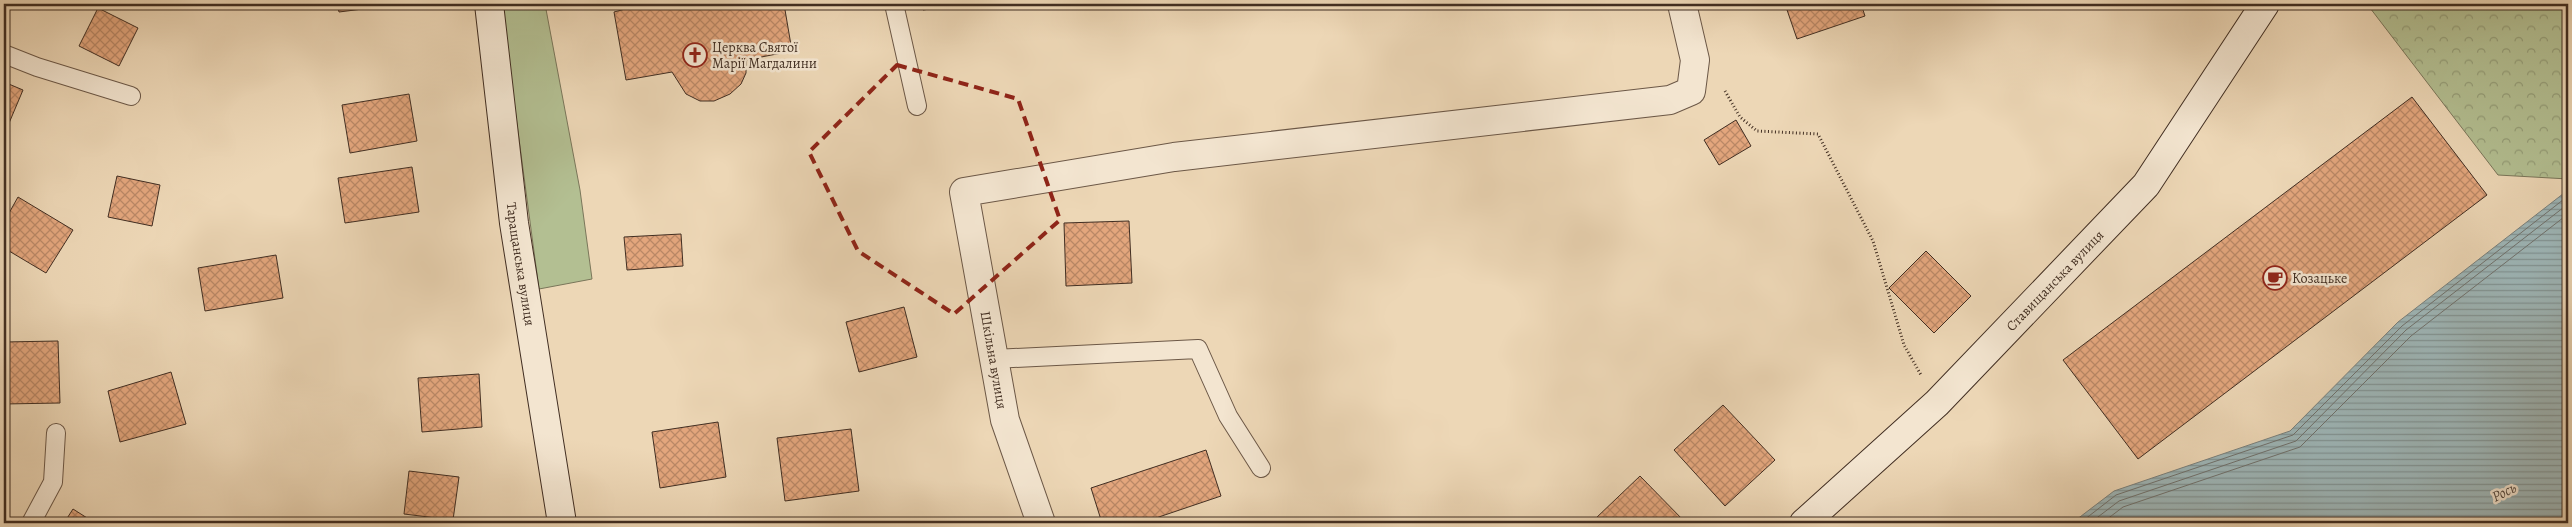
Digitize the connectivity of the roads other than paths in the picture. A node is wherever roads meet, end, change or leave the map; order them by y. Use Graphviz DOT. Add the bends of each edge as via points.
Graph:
graph roads {
  1 [pos="488,4"];
  2 [pos="894,4"];
  3 [pos="1682,4"];
  4 [pos="2265,4"];
  5 [pos="4,54"];
  6 [pos="131,96"];
  7 [pos="917,106"];
  8 [pos="994,359"];
  9 [pos="56,433"];
  10 [pos="1261,468"];
  11 [pos="31,523"];
  12 [pos="562,523"];
  13 [pos="1041,523"];
  14 [pos="1804,523"];
  1 -- 12 [label="street, Таращанська вулиця" via="514,223"];
  2 -- 7 [label="lane"];
  3 -- 8 [label="street, Шкільна вулиця" via="1695,60 1691,91 1670,100 1174,158 964,192"];
  4 -- 14 [label="street, Ставищанська вулиця" via="2146,185 1937,404"];
  5 -- 6 [label="lane"];
  8 -- 10 [label="lane" via="1198,349 1228,416"];
  8 -- 13 [label="street, Шкільна вулиця" via="1005,420"];
  9 -- 11 [label="lane" via="53,482"];
}
